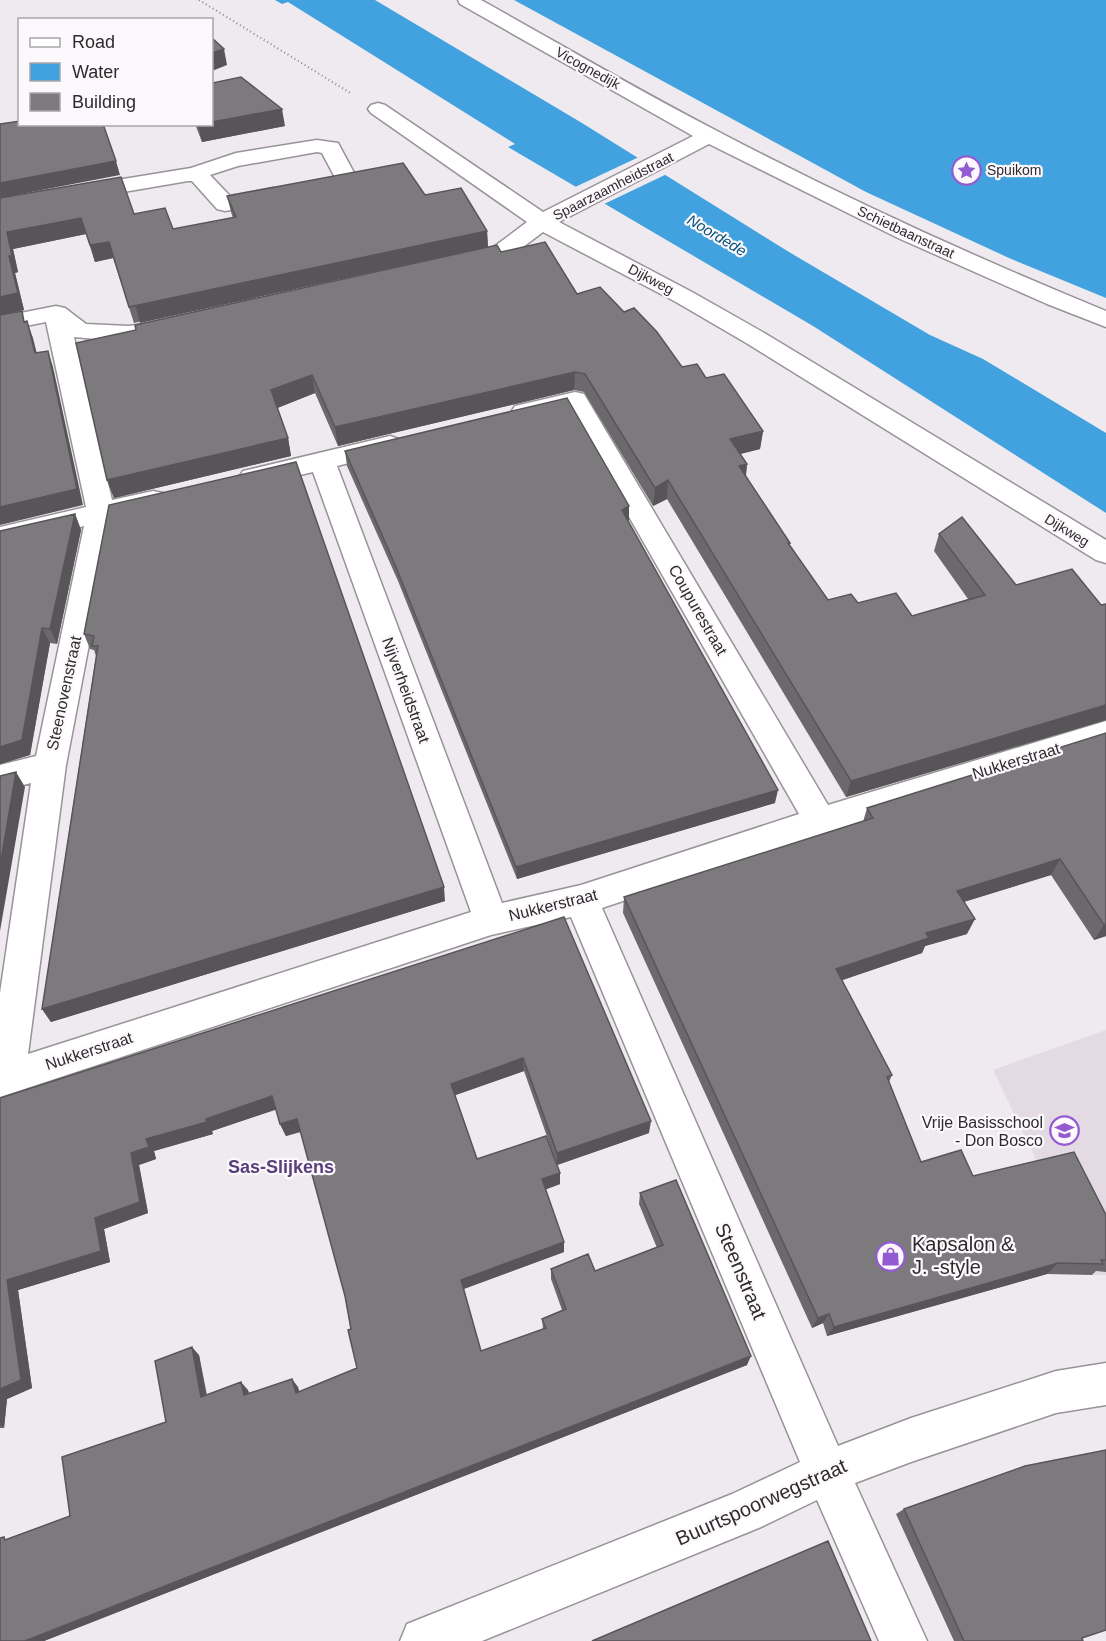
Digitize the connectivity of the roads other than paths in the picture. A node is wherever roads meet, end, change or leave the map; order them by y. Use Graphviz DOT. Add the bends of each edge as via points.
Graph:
graph roads {
  1 [pos="467,0"];
  2 [pos="378,109"];
  3 [pos="710,136"];
  4 [pos="194,175"];
  5 [pos="325,186"];
  6 [pos="292,192"];
  7 [pos="0,206"];
  8 [pos="542,222"];
  9 [pos="434,268"];
  10 [pos="57,313"];
  11 [pos="1106,320"];
  12 [pos="0,324"];
  13 [pos="182,325"];
  14 [pos="495,420"];
  15 [pos="414,439"];
  16 [pos="322,461"];
  17 [pos="229,483"];
  18 [pos="183,493"];
  19 [pos="101,512"];
  20 [pos="0,537"];
  21 [pos="1106,553"];
  22 [pos="1106,733"];
  23 [pos="50,765"];
  24 [pos="0,778"];
  25 [pos="820,821"];
  26 [pos="581,900"];
  27 [pos="491,920"];
  28 [pos="3,1079"];
  29 [pos="1106,1384"];
  30 [pos="827,1472"];
  31 [pos="424,1641"];
  32 [pos="903,1641"];
  1 -- 3 [label="street, Vicognedijk"];
  2 -- 8 [label="street, Dijkweg"];
  3 -- 8 [label="street, Spaarzaamheidstraat"];
  3 -- 11 [label="street, Schietbaanstraat" via="871,217"];
  4 -- 5 [label="street" via="225,163 317,146 330,148 358,180"];
  4 -- 6 [label="street" via="225,204"];
  4 -- 7 [label="street" via="172,175"];
  8 -- 9 [label="street, Spaarzaamheidstraat" via="500,254"];
  8 -- 21 [label="street, Dijkweg" via="757,339"];
  10 -- 12 [label="street"];
  10 -- 13 [label="street" via="80,331 128,334"];
  10 -- 19 [label="street, Steenovenstraat"];
  14 -- 25 [label="street, Coupurestraat" via="575,400"];
  15 -- 16 [label="street"];
  16 -- 17 [label="street"];
  16 -- 27 [label="street, Nijverheidstraat"];
  18 -- 19 [label="street"];
  19 -- 20 [label="street"];
  19 -- 23 [label="street, Steenovenstraat"];
  22 -- 25 [label="street, Nukkerstraat"];
  23 -- 24 [label="street"];
  23 -- 28 [label="street, Steenovenstraat"];
  25 -- 26 [label="street, Nukkerstraat"];
  26 -- 27 [label="street, Nukkerstraat"];
  26 -- 30 [label="street, Steenstraat"];
  27 -- 28 [label="street, Nukkerstraat"];
  29 -- 30 [label="street, Buurtspoorwegstraat" via="1056,1392"];
  30 -- 31 [label="street, Buurtspoorwegstraat" via="745,1511"];
  30 -- 32 [label="street, Steenstraat"];
}
